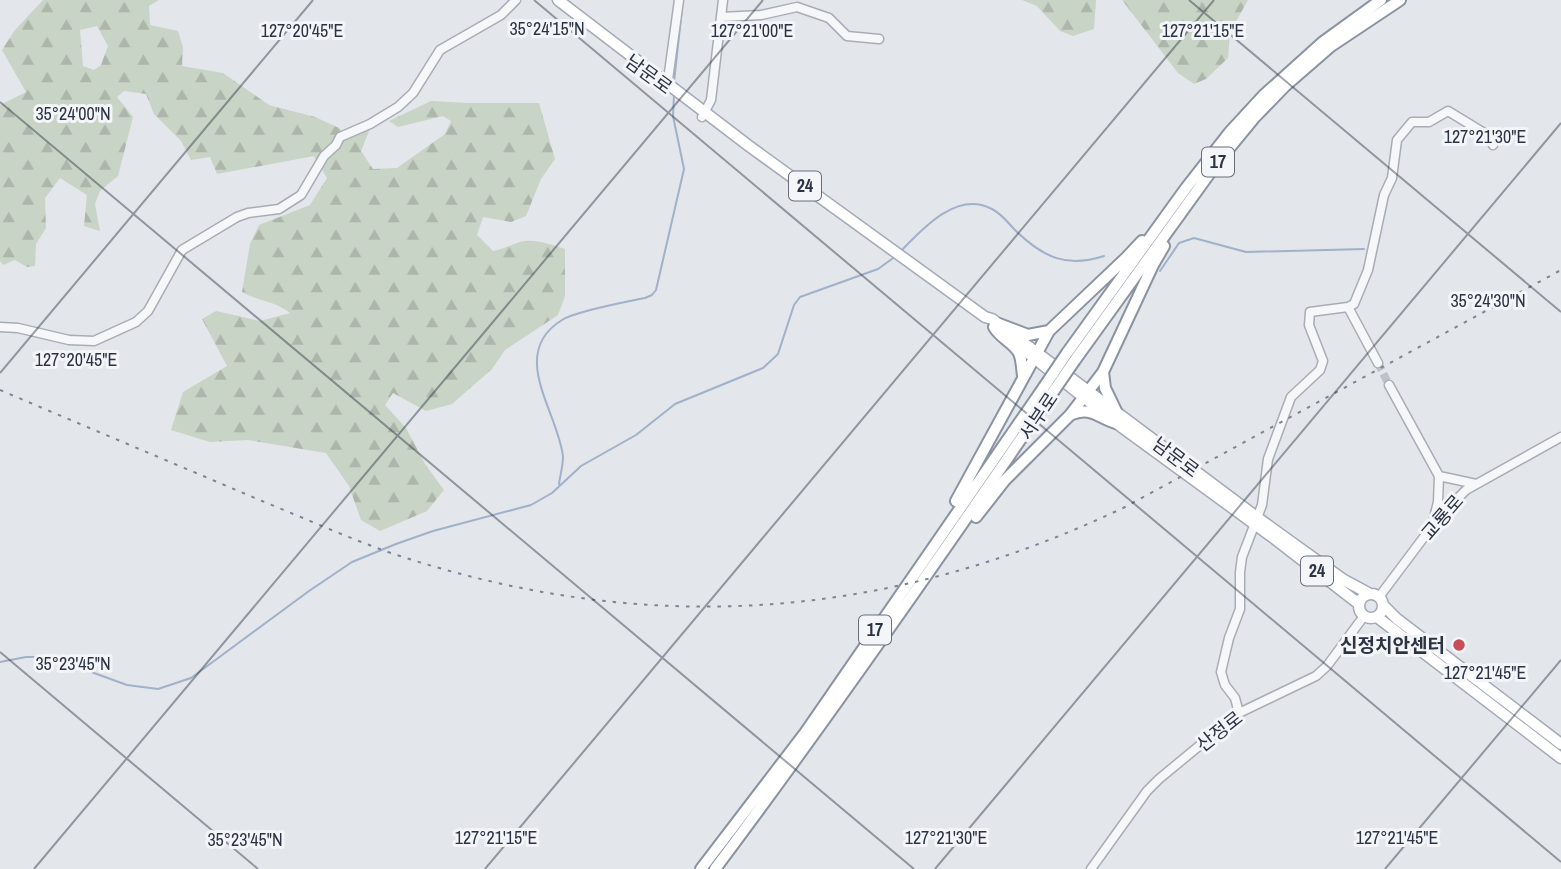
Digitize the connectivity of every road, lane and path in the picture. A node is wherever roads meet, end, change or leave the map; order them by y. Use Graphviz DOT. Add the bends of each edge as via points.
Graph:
graph roads {
  1 [pos="516,0"];
  2 [pos="548,0"];
  3 [pos="558,0"];
  4 [pos="679,0"];
  5 [pos="723,0"];
  6 [pos="1381,0"];
  7 [pos="1400,0"];
  8 [pos="721,17"];
  9 [pos="879,39"];
  10 [pos="672,88"];
  11 [pos="704,114"];
  12 [pos="1493,145"];
  13 [pos="1191,190"];
  14 [pos="1348,307"];
  15 [pos="997,325"];
  16 [pos="0,327"];
  17 [pos="1049,331"];
  18 [pos="1036,355"];
  19 [pos="1378,363"];
  20 [pos="1104,372"];
  21 [pos="1023,376"];
  22 [pos="1389,385"];
  23 [pos="1087,394"];
  24 [pos="1070,415"];
  25 [pos="1117,418"];
  26 [pos="1561,437"];
  27 [pos="1439,476"];
  28 [pos="1476,484"];
  29 [pos="1257,522"];
  30 [pos="1432,526"];
  31 [pos="924,570"];
  32 [pos="1377,599"];
  33 [pos="1359,604"];
  34 [pos="1364,616"];
  35 [pos="1377,617"];
  36 [pos="1434,654"];
  37 [pos="1239,713"];
  38 [pos="1561,744"];
  39 [pos="1561,758"];
  40 [pos="701,869"];
  41 [pos="715,869"];
  42 [pos="1091,869"];
  1 -- 16 [label="street" via="501,15 440,50 413,93 398,107 340,137 301,195 279,208 237,217 182,250 148,311 136,322 94,341"];
  2 -- 10 [label="main road, 남문로 / 24"];
  3 -- 10 [label="main road, 남문로 / 24"];
  4 -- 10 [label="street"];
  5 -- 8 [label="street"];
  6 -- 13 [label="highway, 서부로 / 17" via="1323,42 1264,95 1229,134"];
  7 -- 13 [label="highway, 서부로 / 17" via="1331,46 1286,86"];
  8 -- 9 [label="street" via="797,7 829,18 847,36"];
  8 -- 11 [label="street" via="711,100"];
  10 -- 11 [label="main road, 남문로 / 24"];
  11 -- 15 [label="main road, 남문로 / 24"];
  12 -- 14 [label="street" via="1489,135 1448,111 1429,122 1412,122 1403,131 1397,139 1392,178 1368,270 1357,299"];
  13 -- 17 [label="highway"];
  13 -- 20 [label="highway"];
  13 -- 31 [label="highway, 서부로 / 17, bridge"];
  14 -- 19 [label="street"];
  14 -- 29 [label="street" via="1310,312 1309,325 1323,361 1320,370 1291,397 1284,413 1268,459"];
  15 -- 17 [label="highway" via="1028,335"];
  15 -- 18 [label="main road, 남문로 / 24"];
  15 -- 21 [label="highway" via="997,334 1017,350"];
  17 -- 18 [label="highway"];
  18 -- 21 [label="highway"];
  18 -- 23 [label="main road, 남문로 / 24"];
  20 -- 23 [label="highway"];
  20 -- 25 [label="highway"];
  21 -- 31 [label="highway"];
  22 -- 27 [label="street"];
  23 -- 24 [label="highway"];
  23 -- 25 [label="main road, 남문로 / 24"];
  24 -- 25 [label="highway" via="1087,411 1106,420"];
  24 -- 31 [label="highway"];
  25 -- 29 [label="main road, 남문로 / 24"];
  26 -- 28 [label="street, 교룡로"];
  27 -- 28 [label="street"];
  27 -- 30 [label="street"];
  28 -- 30 [label="street, 교룡로" via="1451,503"];
  29 -- 32 [label="main road, 남문로 / 24"];
  29 -- 33 [label="main road, 남문로 / 24"];
  29 -- 37 [label="street" via="1242,557 1240,608 1221,671"];
  30 -- 32 [label="street, 교룡로"];
  31 -- 40 [label="highway, 서부로 / 17"];
  31 -- 41 [label="highway, 서부로 / 17" via="791,768"];
  32 -- 33 [label="main road" via="1363,597"];
  32 -- 35 [label="main road" via="1381,613"];
  32 -- 36 [label="main road, 남문로 / 24"];
  33 -- 34 [label="main road"];
  34 -- 35 [label="main road"];
  34 -- 37 [label="street, 산정로" via="1316,676"];
  35 -- 36 [label="main road, 남문로 / 24"];
  36 -- 38 [label="main road, 남문로 / 24"];
  36 -- 39 [label="main road, 남문로 / 24"];
  37 -- 42 [label="street, 산정로" via="1147,791"];
}
